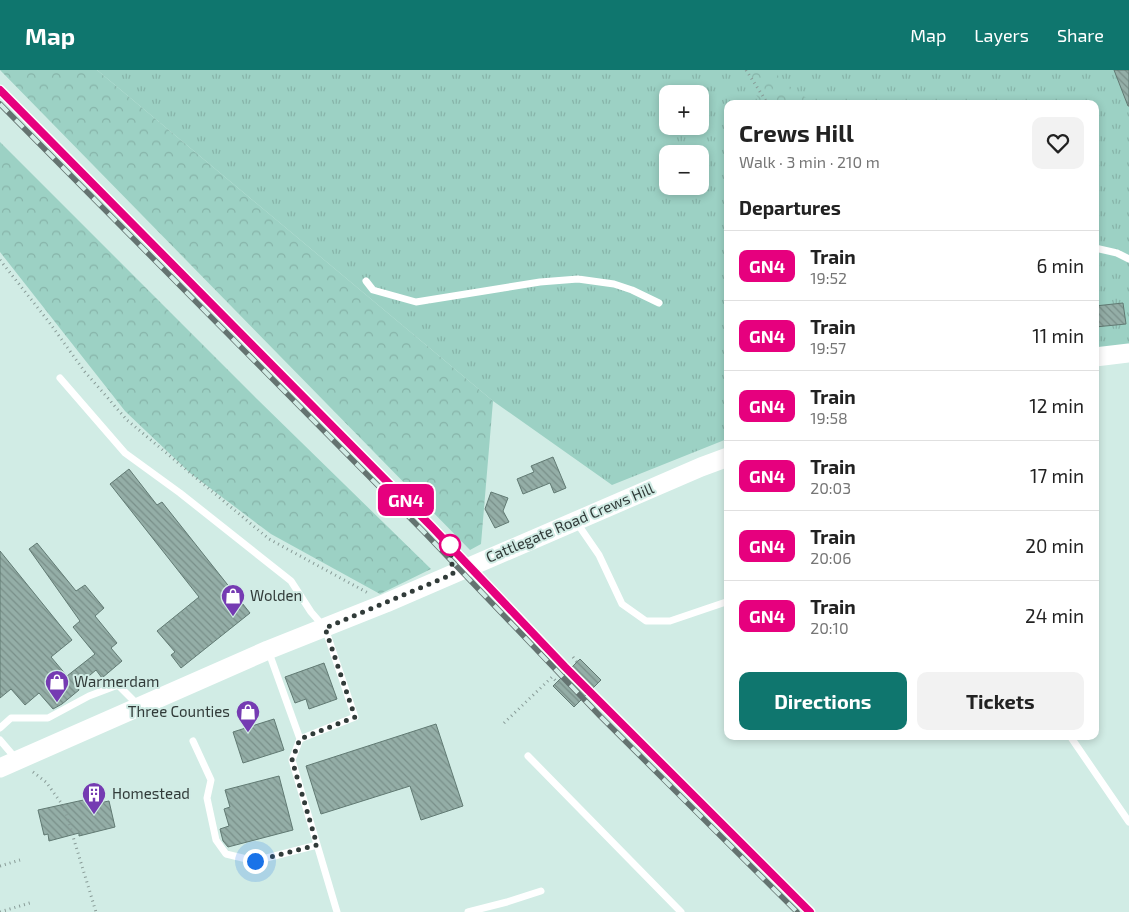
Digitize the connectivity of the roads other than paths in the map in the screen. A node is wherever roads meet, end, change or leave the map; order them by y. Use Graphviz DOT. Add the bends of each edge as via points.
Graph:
graph roads {
  1 [pos="1099,249"];
  2 [pos="1129,259"];
  3 [pos="366,281"];
  4 [pos="660,303"];
  5 [pos="1129,353"];
  6 [pos="1099,357"];
  7 [pos="60,378"];
  8 [pos="724,459"];
  9 [pos="576,521"];
  10 [pos="724,603"];
  11 [pos="325,628"];
  12 [pos="268,650"];
  13 [pos="140,706"];
  14 [pos="0,728"];
  15 [pos="300,739"];
  16 [pos="0,740"];
  17 [pos="1073,740"];
  18 [pos="194,741"];
  19 [pos="528,756"];
  20 [pos="18,760"];
  21 [pos="0,768"];
  22 [pos="1129,822"];
  23 [pos="317,845"];
  24 [pos="540,891"];
  25 [pos="337,912"];
  26 [pos="468,912"];
  27 [pos="682,912"];
  1 -- 2 [label="lane"];
  3 -- 4 [label="lane" via="372,290 416,302 540,282 586,279 614,284"];
  5 -- 6 [label="street"];
  7 -- 11 [label="lane" via="125,453 291,581"];
  8 -- 9 [label="street, Cattlegate Road Crews Hill"];
  9 -- 10 [label="lane" via="599,555 622,604 646,621 670,620"];
  9 -- 11 [label="street, Cattlegate Road Crews Hill"];
  11 -- 12 [label="street, Cattlegate Road Crews Hill"];
  11 -- 15 [label="lane" via="355,717"];
  12 -- 13 [label="street, Cattlegate Road Crews Hill"];
  12 -- 15 [label="lane"];
  13 -- 14 [label="lane" via="118,685 48,718 11,718"];
  13 -- 20 [label="street, Cattlegate Road Crews Hill"];
  15 -- 23 [label="lane" via="292,760"];
  16 -- 20 [label="lane"];
  17 -- 22 [label="lane"];
  18 -- 23 [label="lane" via="211,780 207,798 216,840 226,854 255,861"];
  19 -- 27 [label="lane"];
  20 -- 21 [label="street, Cattlegate Road Crews Hill"];
  23 -- 25 [label="lane"];
  24 -- 26 [label="lane"];
}
